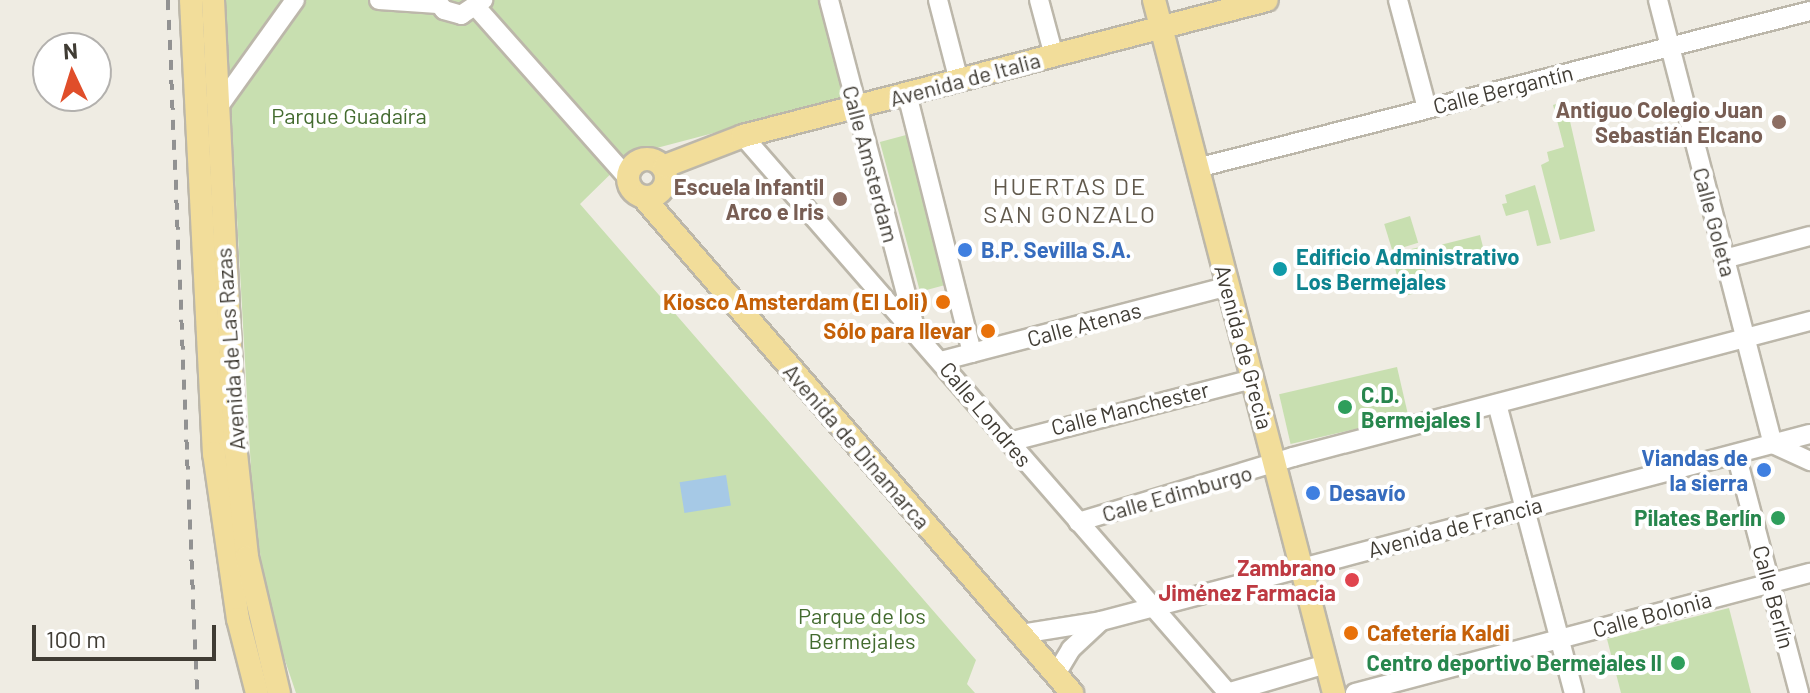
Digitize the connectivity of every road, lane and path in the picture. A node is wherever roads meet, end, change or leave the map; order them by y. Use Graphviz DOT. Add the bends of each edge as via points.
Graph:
graph roads {
  1 [pos="191,0"];
  2 [pos="213,0"];
  3 [pos="295,0"];
  4 [pos="379,0"];
  5 [pos="829,0"];
  6 [pos="938,0"];
  7 [pos="1039,0"];
  8 [pos="1154,0"];
  9 [pos="1267,0"];
  10 [pos="1398,0"];
  11 [pos="1658,0"];
  12 [pos="437,2"];
  13 [pos="480,4"];
  14 [pos="1810,11"];
  15 [pos="1160,28"];
  16 [pos="1669,45"];
  17 [pos="1054,56"];
  18 [pos="959,81"];
  19 [pos="907,94"];
  20 [pos="856,108"];
  21 [pos="1427,108"];
  22 [pos="217,109"];
  23 [pos="743,136"];
  24 [pos="665,166"];
  25 [pos="1197,168"];
  26 [pos="626,176"];
  27 [pos="643,197"];
  28 [pos="1810,236"];
  29 [pos="1724,259"];
  30 [pos="1228,286"];
  31 [pos="1810,321"];
  32 [pos="915,328"];
  33 [pos="1746,337"];
  34 [pos="972,353"];
  35 [pos="941,361"];
  36 [pos="1252,379"];
  37 [pos="1497,404"];
  38 [pos="1810,434"];
  39 [pos="1009,442"];
  40 [pos="1773,444"];
  41 [pos="1736,454"];
  42 [pos="1810,461"];
  43 [pos="1275,465"];
  44 [pos="1527,508"];
  45 [pos="1078,522"];
  46 [pos="1301,568"];
  47 [pos="1810,573"];
  48 [pos="1770,583"];
  49 [pos="1152,607"];
  50 [pos="1101,621"];
  51 [pos="1063,627"];
  52 [pos="1021,634"];
  53 [pos="1561,639"];
  54 [pos="1071,649"];
  55 [pos="1326,664"];
  56 [pos="1056,674"];
  57 [pos="257,693"];
  58 [pos="279,693"];
  59 [pos="1072,693"];
  60 [pos="1228,693"];
  61 [pos="1334,693"];
  62 [pos="1355,693"];
  63 [pos="1574,693"];
  64 [pos="1799,693"];
  1 -- 57 [label="main road, Avenida de Las Razas" via="214,453 238,619"];
  2 -- 22 [label="main road, Avenida de Las Razas"];
  3 -- 22 [label="street"];
  4 -- 12 [label="street"];
  5 -- 20 [label="street, Calle Amsterdam"];
  6 -- 18 [label="street"];
  7 -- 17 [label="street"];
  8 -- 15 [label="main road, Avenida de Grecia"];
  9 -- 15 [label="main road, Avenida de Italia"];
  10 -- 21 [label="street"];
  11 -- 16 [label="street, Calle Goleta"];
  12 -- 13 [label="street" via="461,15"];
  13 -- 26 [label="street"];
  14 -- 16 [label="street, Calle Bergantín"];
  15 -- 17 [label="main road, Avenida de Italia"];
  15 -- 25 [label="main road, Avenida de Grecia"];
  16 -- 21 [label="street, Calle Bergantín"];
  16 -- 29 [label="street, Calle Goleta"];
  17 -- 18 [label="main road, Avenida de Italia"];
  18 -- 19 [label="main road, Avenida de Italia"];
  19 -- 20 [label="main road, Avenida de Italia"];
  19 -- 34 [label="street"];
  20 -- 23 [label="main road, Avenida de Italia"];
  20 -- 32 [label="street, Calle Amsterdam"];
  21 -- 25 [label="street, Calle Bergantín"];
  22 -- 58 [label="main road, Avenida de Las Razas" via="235,444 247,557"];
  23 -- 24 [label="main road, Avenida de Italia"];
  23 -- 32 [label="street, Calle Londres"];
  24 -- 26 [label="main road, Avenida de Italia" via="648,161"];
  24 -- 27 [label="main road" via="667,178"];
  25 -- 30 [label="main road, Avenida de Grecia"];
  26 -- 27 [label="main road, Avenida de Dinamarca" via="630,190"];
  27 -- 52 [label="main road, Avenida de Dinamarca"];
  28 -- 29 [label="street"];
  29 -- 33 [label="street, Calle Goleta"];
  30 -- 34 [label="street, Calle Atenas"];
  30 -- 36 [label="main road, Avenida de Grecia"];
  31 -- 33 [label="street, Calle Edimburgo"];
  32 -- 35 [label="street, Calle Londres"];
  33 -- 37 [label="street, Calle Edimburgo"];
  33 -- 40 [label="street, Calle Goleta"];
  34 -- 35 [label="street, Calle Atenas"];
  35 -- 39 [label="street, Calle Londres"];
  36 -- 39 [label="street, Calle Manchester"];
  36 -- 43 [label="main road, Avenida de Grecia"];
  37 -- 43 [label="street, Calle Edimburgo"];
  37 -- 44 [label="street"];
  38 -- 40 [label="street, Avenida de Francia"];
  39 -- 45 [label="street, Calle Londres"];
  40 -- 41 [label="street, Avenida de Francia"];
  40 -- 42 [label="street"];
  41 -- 44 [label="street, Avenida de Francia"];
  41 -- 48 [label="street, Calle Berlín"];
  43 -- 45 [label="street, Calle Edimburgo"];
  43 -- 46 [label="main road, Avenida de Grecia"];
  44 -- 46 [label="street, Avenida de Francia"];
  44 -- 53 [label="street"];
  45 -- 49 [label="street, Calle Londres"];
  46 -- 49 [label="street, Avenida de Francia"];
  46 -- 55 [label="main road, Avenida de Grecia"];
  47 -- 48 [label="street, Calle Bolonia"];
  48 -- 53 [label="street, Calle Bolonia"];
  48 -- 64 [label="street, Calle Berlín"];
  49 -- 50 [label="street, Avenida de Francia"];
  49 -- 60 [label="street, Calle Londres"];
  50 -- 51 [label="street, Avenida de Francia"];
  50 -- 54 [label="street"];
  51 -- 52 [label="street, Avenida de Francia"];
  51 -- 54 [label="street" via="1074,638"];
  52 -- 56 [label="main road, Avenida de Dinamarca"];
  53 -- 62 [label="street, Calle Bolonia"];
  53 -- 63 [label="street"];
  54 -- 56 [label="street"];
  55 -- 60 [label="street"];
  55 -- 61 [label="main road, Avenida de Grecia"];
  56 -- 59 [label="main road, Avenida de Dinamarca"];
}
